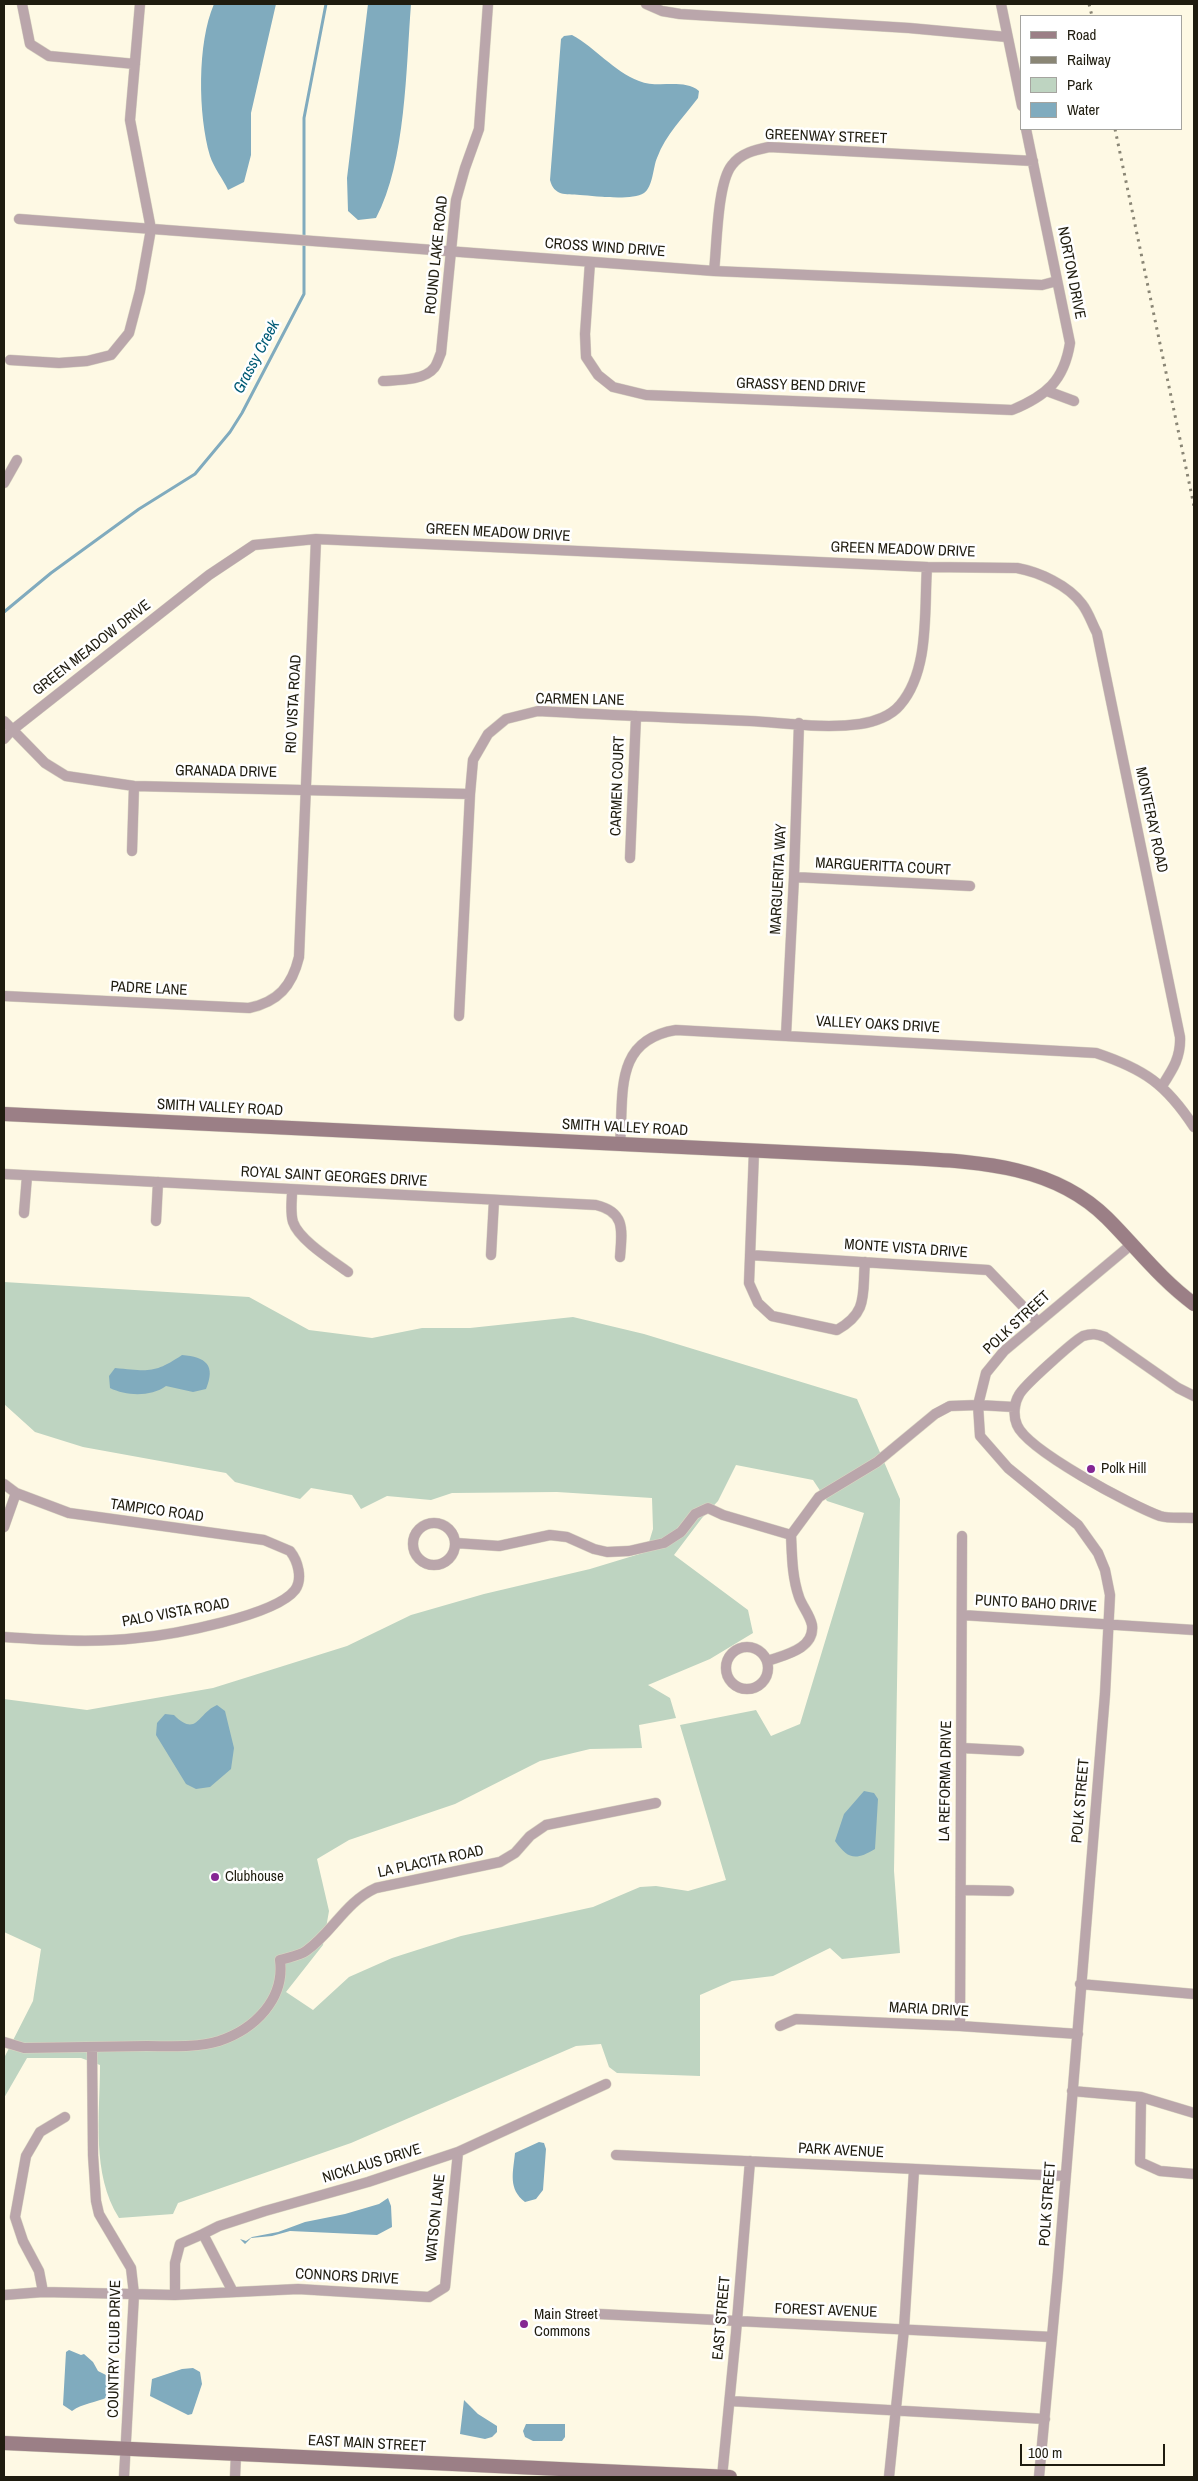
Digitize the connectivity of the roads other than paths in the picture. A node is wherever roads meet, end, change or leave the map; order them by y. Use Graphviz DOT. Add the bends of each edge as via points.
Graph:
graph roads {
  1 [pos="22,4"];
  2 [pos="140,4"];
  3 [pos="488,4"];
  4 [pos="646,4"];
  5 [pos="1001,4"];
  6 [pos="1008,37"];
  7 [pos="135,64"];
  8 [pos="1020,96"];
  9 [pos="1026,130"];
  10 [pos="1033,161"];
  11 [pos="19,219"];
  12 [pos="151,229"];
  13 [pos="450,252"];
  14 [pos="590,262"];
  15 [pos="714,271"];
  16 [pos="1057,281"];
  17 [pos="10,360"];
  18 [pos="383,381"];
  19 [pos="1047,391"];
  20 [pos="1074,401"];
  21 [pos="17,460"];
  22 [pos="4,482"];
  23 [pos="316,540"];
  24 [pos="927,567"];
  25 [pos="1046,578"];
  26 [pos="636,716"];
  27 [pos="4,721"];
  28 [pos="800,723"];
  29 [pos="11,731"];
  30 [pos="4,739"];
  31 [pos="134,786"];
  32 [pos="305,789"];
  33 [pos="470,794"];
  34 [pos="132,851"];
  35 [pos="630,858"];
  36 [pos="794,877"];
  37 [pos="970,886"];
  38 [pos="286,987"];
  39 [pos="4,996"];
  40 [pos="459,1016"];
  41 [pos="786,1035"];
  42 [pos="1162,1086"];
  43 [pos="4,1114"];
  44 [pos="1194,1127"];
  45 [pos="620,1144"];
  46 [pos="754,1151"];
  47 [pos="4,1174"];
  48 [pos="27,1176"];
  49 [pos="158,1182"];
  50 [pos="292,1191"];
  51 [pos="494,1200"];
  52 [pos="24,1213"];
  53 [pos="156,1220"];
  54 [pos="1132,1244"];
  55 [pos="491,1255"];
  56 [pos="750,1255"];
  57 [pos="620,1257"];
  58 [pos="865,1262"];
  59 [pos="348,1272"];
  60 [pos="1194,1304"];
  61 [pos="1038,1322"];
  62 [pos="1194,1396"];
  63 [pos="978,1405"];
  64 [pos="1014,1407"];
  65 [pos="4,1484"];
  66 [pos="16,1493"];
  67 [pos="1194,1518"];
  68 [pos="4,1527"];
  69 [pos="791,1535"];
  70 [pos="962,1536"];
  71 [pos="456,1543"];
  72 [pos="299,1569"];
  73 [pos="962,1615"];
  74 [pos="1109,1624"];
  75 [pos="1194,1630"];
  76 [pos="4,1638"];
  77 [pos="768,1661"];
  78 [pos="962,1748"];
  79 [pos="1018,1751"];
  80 [pos="656,1802"];
  81 [pos="961,1890"];
  82 [pos="1008,1892"];
  83 [pos="1080,1984"];
  84 [pos="1194,1994"];
  85 [pos="780,2026"];
  86 [pos="960,2026"];
  87 [pos="1078,2034"];
  88 [pos="4,2042"];
  89 [pos="92,2047"];
  90 [pos="606,2084"];
  91 [pos="1072,2091"];
  92 [pos="1142,2097"];
  93 [pos="1194,2113"];
  94 [pos="65,2117"];
  95 [pos="458,2152"];
  96 [pos="616,2155"];
  97 [pos="750,2161"];
  98 [pos="914,2170"];
  99 [pos="1194,2174"];
  100 [pos="1065,2176"];
  101 [pos="203,2234"];
  102 [pos="445,2287"];
  103 [pos="43,2292"];
  104 [pos="233,2292"];
  105 [pos="134,2294"];
  106 [pos="4,2295"];
  107 [pos="175,2295"];
  108 [pos="599,2314"];
  109 [pos="737,2322"];
  110 [pos="904,2330"];
  111 [pos="1052,2337"];
  112 [pos="730,2401"];
  113 [pos="896,2410"];
  114 [pos="1045,2419"];
  115 [pos="4,2443"];
  116 [pos="127,2450"];
  117 [pos="236,2454"];
  118 [pos="124,2477"];
  119 [pos="236,2477"];
  120 [pos="722,2477"];
  121 [pos="730,2477"];
  122 [pos="889,2477"];
  123 [pos="1039,2477"];
  1 -- 7 [label="street" via="30,44 50,56"];
  2 -- 7 [label="street"];
  3 -- 13 [label="street, ROUND LAKE ROAD" via="479,130 456,200"];
  4 -- 6 [label="street" via="680,14"];
  5 -- 6 [label="street"];
  6 -- 8 [label="street"];
  7 -- 12 [label="street" via="130,120"];
  9 -- 10 [label="street, NORTON DRIVE"];
  10 -- 15 [label="street, GREENWAY STREET" via="769,148 753,150 731,166 723,185"];
  10 -- 16 [label="street, NORTON DRIVE"];
  11 -- 12 [label="street, CROSS WIND DRIVE"];
  12 -- 13 [label="street, CROSS WIND DRIVE"];
  12 -- 17 [label="street" via="129,334 111,355 59,363"];
  13 -- 14 [label="street, CROSS WIND DRIVE"];
  13 -- 18 [label="street, ROUND LAKE ROAD" via="444,338 434,368 412,378"];
  14 -- 15 [label="street, CROSS WIND DRIVE"];
  14 -- 19 [label="street, GRASSY BEND DRIVE" via="586,357 598,375 613,387 646,395 1012,410 1035,401"];
  15 -- 16 [label="street, CROSS WIND DRIVE" via="1042,285"];
  16 -- 19 [label="street, NORTON DRIVE" via="1070,344 1067,363"];
  19 -- 20 [label="street"];
  21 -- 22 [label="street"];
  23 -- 24 [label="street, GREEN MEADOW DRIVE"];
  23 -- 29 [label="street, GREEN MEADOW DRIVE" via="254,545 209,575"];
  23 -- 32 [label="street, RIO VISTA ROAD"];
  24 -- 25 [label="street, GREEN MEADOW DRIVE" via="1017,568"];
  24 -- 28 [label="street, CARMEN LANE" via="922,659 911,692 899,707 877,720 860,724"];
  25 -- 42 [label="street, MONTERAY ROAD" via="1082,604 1097,633 1180,1037 1181,1052"];
  26 -- 28 [label="street, CARMEN LANE"];
  26 -- 33 [label="street, CARMEN LANE" via="538,711 506,719 488,734 473,760"];
  26 -- 35 [label="street, CARMEN COURT"];
  27 -- 29 [label="street, GRANADA DRIVE"];
  28 -- 36 [label="street, MARGUERITA WAY"];
  29 -- 30 [label="street, GREEN MEADOW DRIVE"];
  29 -- 31 [label="street, GRANADA DRIVE" via="45,763 66,776"];
  31 -- 32 [label="street, GRANADA DRIVE"];
  31 -- 34 [label="street"];
  32 -- 33 [label="street, GRANADA DRIVE"];
  32 -- 38 [label="street, RIO VISTA ROAD" via="299,957"];
  33 -- 40 [label="street, CARMEN LANE"];
  36 -- 37 [label="street, MARGUERITTA COURT"];
  36 -- 41 [label="street, MARGUERITA WAY"];
  38 -- 39 [label="street, PADRE LANE" via="267,1004 248,1008"];
  41 -- 42 [label="street, VALLEY OAKS DRIVE" via="1079,1050 1133,1067"];
  41 -- 45 [label="street, VALLEY OAKS DRIVE" via="676,1030 652,1035 641,1042 628,1061"];
  42 -- 44 [label="street, VALLEY OAKS DRIVE" via="1178,1102"];
  43 -- 45 [label="main road, SMITH VALLEY ROAD"];
  45 -- 46 [label="main road, SMITH VALLEY ROAD"];
  46 -- 54 [label="main road, SMITH VALLEY ROAD" via="959,1161 1023,1171 1048,1179 1082,1197"];
  46 -- 56 [label="street"];
  47 -- 48 [label="street, ROYAL SAINT GEORGES DRIVE"];
  48 -- 49 [label="street, ROYAL SAINT GEORGES DRIVE"];
  48 -- 52 [label="street"];
  49 -- 50 [label="street, ROYAL SAINT GEORGES DRIVE"];
  49 -- 53 [label="street"];
  50 -- 51 [label="street, ROYAL SAINT GEORGES DRIVE"];
  50 -- 59 [label="street" via="293,1223 313,1245"];
  51 -- 55 [label="street"];
  51 -- 57 [label="street, ROYAL SAINT GEORGES DRIVE" via="606,1207 620,1222"];
  54 -- 60 [label="main road, SMITH VALLEY ROAD" via="1154,1270"];
  54 -- 61 [label="street, POLK STREET"];
  56 -- 58 [label="street, MONTE VISTA DRIVE"];
  56 -- 58 [label="street" via="749,1283 758,1303 772,1316 837,1330 852,1322 861,1310"];
  58 -- 61 [label="street, MONTE VISTA DRIVE" via="988,1270"];
  61 -- 63 [label="street, POLK STREET" via="1004,1351 986,1373"];
  62 -- 64 [label="street" via="1095,1333 1083,1336 1071,1346 1019,1394"];
  63 -- 64 [label="street"];
  63 -- 69 [label="street" via="950,1406 935,1414 877,1462 819,1497"];
  63 -- 74 [label="street, POLK STREET" via="980,1436 1008,1468 1078,1525 1098,1553 1110,1595"];
  64 -- 67 [label="street" via="1017,1424 1028,1440 1090,1482 1161,1516"];
  65 -- 66 [label="street, TAMPICO ROAD"];
  66 -- 68 [label="street"];
  66 -- 72 [label="street, TAMPICO ROAD" via="69,1513 264,1540 290,1551"];
  69 -- 71 [label="street" via="708,1508 695,1514 681,1532 664,1543 629,1551 600,1551 567,1537 550,1535 499,1546"];
  69 -- 77 [label="street" via="796,1587 812,1625 811,1634 808,1642 795,1652"];
  70 -- 73 [label="street, LA REFORMA DRIVE"];
  71 -- 71 [label="street" via="452,1557 433,1566 420,1560 413,1547 416,1533 432,1522 446,1526 455,1536"];
  72 -- 76 [label="street, PALO VISTA ROAD" via="296,1589 282,1602 222,1622 137,1638 58,1641"];
  73 -- 74 [label="street, PUNTO BAHO DRIVE"];
  73 -- 78 [label="street, LA REFORMA DRIVE"];
  74 -- 75 [label="street, PUNTO BAHO DRIVE"];
  74 -- 83 [label="street, POLK STREET"];
  77 -- 77 [label="street" via="768,1673 757,1688 737,1687 728,1677 726,1663 740,1648 753,1648"];
  78 -- 79 [label="street"];
  78 -- 81 [label="street, LA REFORMA DRIVE"];
  80 -- 89 [label="street, LA PLACITA ROAD" via="546,1825 500,1862 376,1888 366,1893 352,1903 305,1952 280,1960 281,1979 273,2000 254,2022 231,2036 190,2045"];
  81 -- 82 [label="street"];
  81 -- 86 [label="street, LA REFORMA DRIVE"];
  83 -- 84 [label="street"];
  83 -- 87 [label="street, POLK STREET"];
  85 -- 86 [label="street, MARIA DRIVE" via="796,2019"];
  86 -- 87 [label="street, MARIA DRIVE"];
  87 -- 91 [label="street, POLK STREET"];
  88 -- 89 [label="street" via="24,2048"];
  89 -- 105 [label="street, COUNTRY CLUB DRIVE" via="96,2201 99,2214 131,2268"];
  90 -- 95 [label="street, NICKLAUS DRIVE"];
  91 -- 92 [label="street"];
  91 -- 100 [label="street, POLK STREET"];
  92 -- 93 [label="street"];
  92 -- 99 [label="street" via="1140,2162 1160,2171"];
  94 -- 103 [label="street" via="40,2132 26,2156 16,2217 23,2241 39,2271"];
  95 -- 101 [label="street, NICKLAUS DRIVE" via="265,2211"];
  95 -- 102 [label="street, WATSON LANE"];
  96 -- 97 [label="street, PARK AVENUE"];
  97 -- 98 [label="street, PARK AVENUE"];
  97 -- 109 [label="street, EAST STREET"];
  98 -- 100 [label="street, PARK AVENUE"];
  98 -- 110 [label="street"];
  100 -- 111 [label="street, POLK STREET"];
  101 -- 104 [label="street"];
  101 -- 107 [label="street, NICKLAUS DRIVE" via="180,2244 175,2263"];
  102 -- 104 [label="street, CONNORS DRIVE" via="429,2297 298,2289"];
  103 -- 105 [label="street, CONNORS DRIVE"];
  103 -- 106 [label="street, CONNORS DRIVE"];
  104 -- 107 [label="street, CONNORS DRIVE"];
  105 -- 107 [label="street, CONNORS DRIVE"];
  105 -- 116 [label="street, COUNTRY CLUB DRIVE"];
  108 -- 109 [label="street, FOREST AVENUE"];
  109 -- 110 [label="street, FOREST AVENUE"];
  109 -- 112 [label="street, EAST STREET"];
  110 -- 111 [label="street, FOREST AVENUE"];
  110 -- 113 [label="street"];
  111 -- 114 [label="street, POLK STREET"];
  112 -- 113 [label="street"];
  112 -- 120 [label="street, EAST STREET"];
  113 -- 114 [label="street"];
  113 -- 122 [label="street"];
  114 -- 123 [label="street, POLK STREET"];
  115 -- 116 [label="main road, EAST MAIN STREET"];
  116 -- 117 [label="main road, EAST MAIN STREET"];
  116 -- 118 [label="street, COUNTRY CLUB DRIVE"];
  117 -- 119 [label="street"];
  117 -- 120 [label="main road, EAST MAIN STREET"];
  120 -- 121 [label="main road, EAST MAIN STREET"];
}
